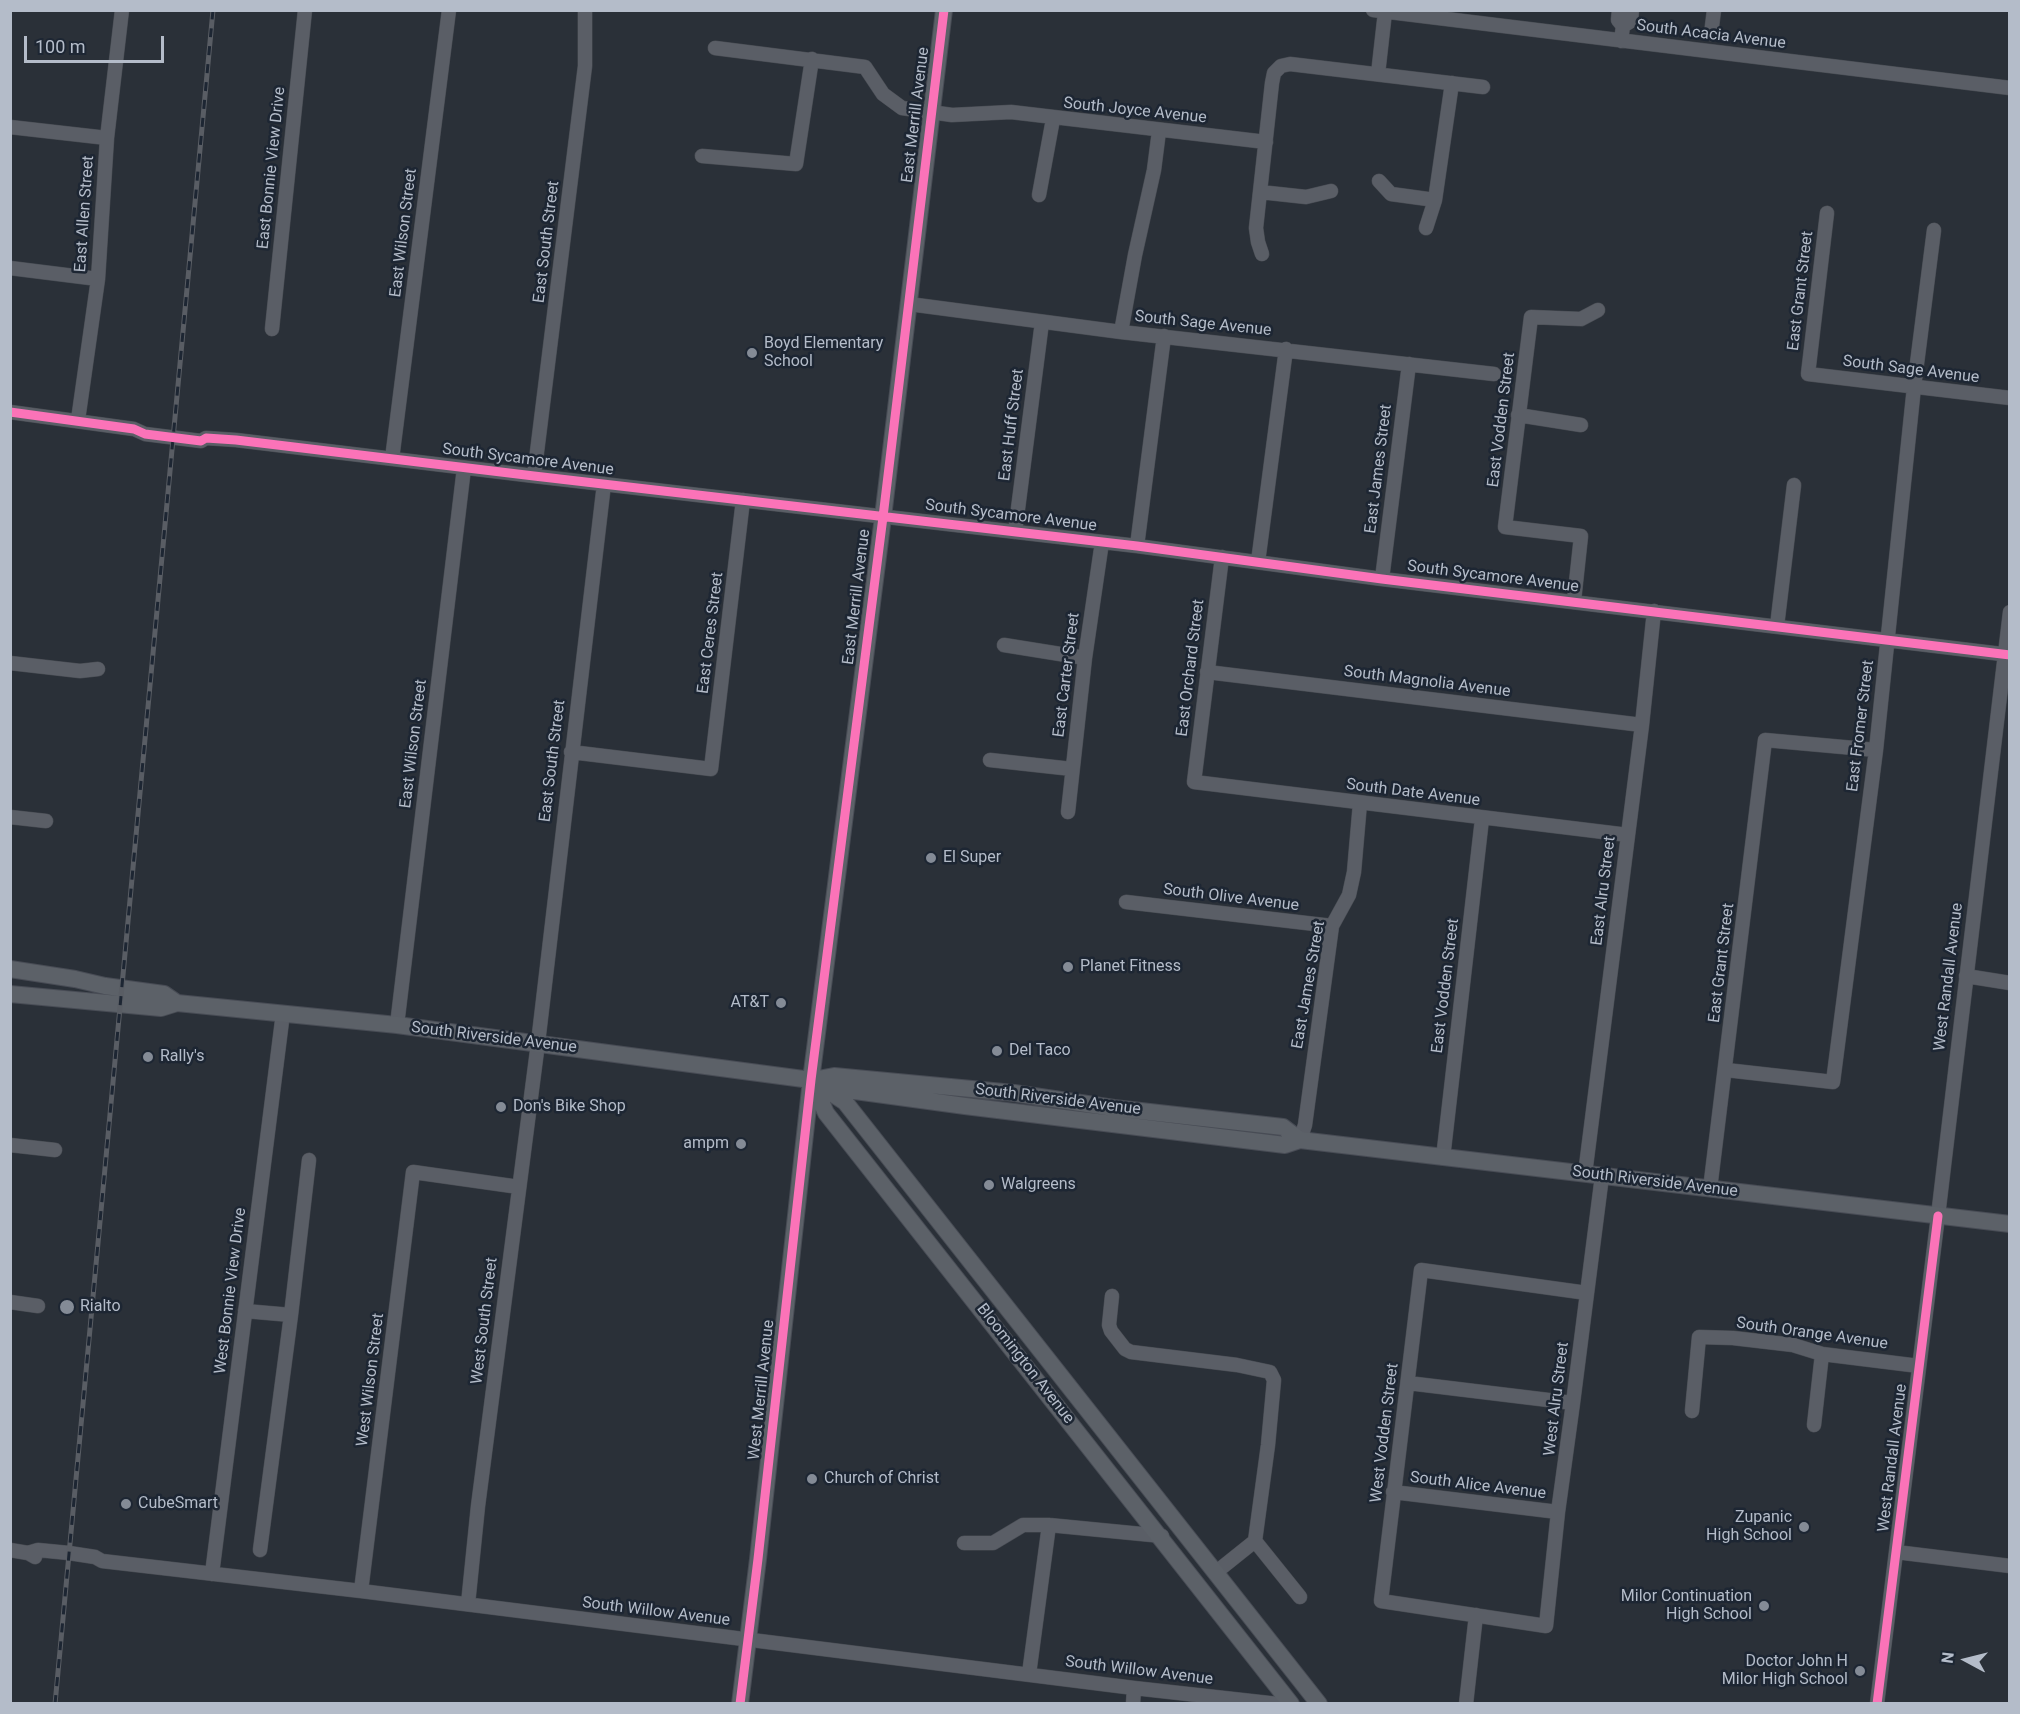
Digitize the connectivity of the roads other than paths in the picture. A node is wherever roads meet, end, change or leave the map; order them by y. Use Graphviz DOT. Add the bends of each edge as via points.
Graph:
graph roads {
  1 [pos="122,10"];
  2 [pos="305,10"];
  3 [pos="449,10"];
  4 [pos="585,10"];
  5 [pos="944,10"];
  6 [pos="1619,10"];
  7 [pos="1632,10"];
  8 [pos="1714,10"];
  9 [pos="1379,11"];
  10 [pos="1455,15"];
  11 [pos="1623,26"];
  12 [pos="1711,34"];
  13 [pos="1621,41"];
  14 [pos="715,48"];
  15 [pos="812,59"];
  16 [pos="1378,74"];
  17 [pos="1452,83"];
  18 [pos="1484,87"];
  19 [pos="2010,88"];
  20 [pos="931,112"];
  21 [pos="1053,119"];
  22 [pos="10,127"];
  23 [pos="1159,131"];
  24 [pos="107,138"];
  25 [pos="1266,142"];
  26 [pos="702,156"];
  27 [pos="1379,181"];
  28 [pos="1331,191"];
  29 [pos="1260,192"];
  30 [pos="1039,195"];
  31 [pos="1436,200"];
  32 [pos="1827,213"];
  33 [pos="1426,228"];
  34 [pos="1934,230"];
  35 [pos="1262,254"];
  36 [pos="10,268"];
  37 [pos="98,279"];
  38 [pos="909,304"];
  39 [pos="1598,310"];
  40 [pos="1042,322"];
  41 [pos="272,329"];
  42 [pos="1121,332"];
  43 [pos="1164,336"];
  44 [pos="1286,349"];
  45 [pos="1409,364"];
  46 [pos="1494,374"];
  47 [pos="1808,374"];
  48 [pos="1914,387"];
  49 [pos="2010,398"];
  50 [pos="10,412"];
  51 [pos="1518,415"];
  52 [pos="78,420"];
  53 [pos="1581,425"];
  54 [pos="392,459"];
  55 [pos="464,468"];
  56 [pos="534,477"];
  57 [pos="604,484"];
  58 [pos="1794,485"];
  59 [pos="743,500"];
  60 [pos="883,517"];
  61 [pos="1015,532"];
  62 [pos="1102,542"];
  63 [pos="1137,546"];
  64 [pos="1222,557"];
  65 [pos="1258,562"];
  66 [pos="1382,579"];
  67 [pos="1574,601"];
  68 [pos="1654,611"];
  69 [pos="2010,612"];
  70 [pos="1777,626"];
  71 [pos="1888,640"];
  72 [pos="1004,645"];
  73 [pos="2007,654"];
  74 [pos="1085,658"];
  75 [pos="10,663"];
  76 [pos="98,669"];
  77 [pos="1207,672"];
  78 [pos="1642,724"];
  79 [pos="1876,750"];
  80 [pos="571,752"];
  81 [pos="990,760"];
  82 [pos="1072,769"];
  83 [pos="1194,782"];
  84 [pos="1360,803"];
  85 [pos="1068,812"];
  86 [pos="10,817"];
  87 [pos="1482,819"];
  88 [pos="46,821"];
  89 [pos="1628,835"];
  90 [pos="1126,902"];
  91 [pos="1332,926"];
  92 [pos="10,969"];
  93 [pos="1966,976"];
  94 [pos="2010,983"];
  95 [pos="10,994"];
  96 [pos="177,1003"];
  97 [pos="283,1013"];
  98 [pos="397,1025"];
  99 [pos="538,1043"];
  100 [pos="1726,1070"];
  101 [pos="811,1080"];
  102 [pos="869,1093"];
  103 [pos="866,1129"];
  104 [pos="1300,1140"];
  105 [pos="10,1145"];
  106 [pos="55,1150"];
  107 [pos="1443,1158"];
  108 [pos="309,1160"];
  109 [pos="1593,1175"];
  110 [pos="519,1187"];
  111 [pos="1710,1189"];
  112 [pos="1938,1216"];
  113 [pos="2010,1224"];
  114 [pos="1587,1293"];
  115 [pos="1112,1296"];
  116 [pos="10,1302"];
  117 [pos="38,1306"];
  118 [pos="245,1311"];
  119 [pos="291,1315"];
  120 [pos="1822,1354"];
  121 [pos="1919,1366"];
  122 [pos="1408,1383"];
  123 [pos="1573,1403"];
  124 [pos="1692,1411"];
  125 [pos="1814,1425"];
  126 [pos="1393,1492"];
  127 [pos="1558,1512"];
  128 [pos="1049,1525"];
  129 [pos="1162,1536"];
  130 [pos="1255,1541"];
  131 [pos="964,1543"];
  132 [pos="260,1550"];
  133 [pos="10,1551"];
  134 [pos="1896,1552"];
  135 [pos="2010,1566"];
  136 [pos="1215,1573"];
  137 [pos="212,1574"];
  138 [pos="361,1591"];
  139 [pos="1299,1597"];
  140 [pos="468,1604"];
  141 [pos="1476,1615"];
  142 [pos="748,1640"];
  143 [pos="1029,1674"];
  144 [pos="1134,1689"];
  145 [pos="740,1704"];
  146 [pos="1133,1704"];
  147 [pos="1278,1704"];
  148 [pos="1292,1704"];
  149 [pos="1318,1704"];
  150 [pos="1466,1704"];
  151 [pos="1877,1704"];
  1 -- 24 [label="street, East Allen Street"];
  2 -- 41 [label="street, East Bonnie View Drive"];
  3 -- 54 [label="street, East Wilson Street"];
  4 -- 56 [label="street, East South Street" via="585,66"];
  5 -- 20 [label="main road, East Merrill Avenue"];
  6 -- 11 [label="street" via="1618,20"];
  7 -- 11 [label="street" via="1631,21"];
  8 -- 12 [label="street"];
  9 -- 10 [label="street, South Acacia Avenue"];
  9 -- 16 [label="street"];
  10 -- 13 [label="street, South Acacia Avenue"];
  11 -- 13 [label="street"];
  13 -- 19 [label="street, South Acacia Avenue"];
  14 -- 15 [label="street, South Joyce Avenue"];
  15 -- 20 [label="street, South Joyce Avenue" via="865,67 883,94 902,108"];
  15 -- 26 [label="street" via="796,164"];
  16 -- 17 [label="street"];
  16 -- 25 [label="street" via="1281,66 1274,73"];
  17 -- 18 [label="street"];
  17 -- 31 [label="street"];
  20 -- 21 [label="street, South Joyce Avenue" via="1011,112"];
  20 -- 38 [label="main road, East Merrill Avenue"];
  21 -- 23 [label="street, South Joyce Avenue"];
  21 -- 30 [label="street, South Joyce Avenue"];
  22 -- 24 [label="street"];
  23 -- 25 [label="street, South Joyce Avenue"];
  23 -- 42 [label="street"];
  24 -- 37 [label="street, East Allen Street"];
  25 -- 29 [label="street"];
  27 -- 31 [label="street" via="1391,194"];
  28 -- 29 [label="street" via="1306,197"];
  29 -- 35 [label="street" via="1256,228"];
  31 -- 33 [label="street"];
  32 -- 47 [label="street, East Grant Street"];
  34 -- 48 [label="street, East Fromer Street"];
  36 -- 37 [label="street"];
  37 -- 52 [label="street, East Allen Street"];
  38 -- 40 [label="street, South Sage Avenue"];
  38 -- 60 [label="main road, East Merrill Avenue"];
  39 -- 51 [label="street, East Vodden Street" via="1581,319 1532,317"];
  40 -- 42 [label="street, South Sage Avenue"];
  40 -- 61 [label="street, East Huff Street"];
  42 -- 43 [label="street, South Sage Avenue"];
  43 -- 44 [label="street, South Sage Avenue"];
  43 -- 63 [label="street"];
  44 -- 45 [label="street, South Sage Avenue"];
  44 -- 65 [label="street"];
  45 -- 46 [label="street, South Sage Avenue"];
  45 -- 66 [label="street, East James Street"];
  47 -- 48 [label="street, South Sage Avenue"];
  48 -- 49 [label="street, South Sage Avenue"];
  48 -- 71 [label="street, East Fromer Street"];
  50 -- 52 [label="street, South Sycamore Avenue"];
  51 -- 53 [label="street"];
  51 -- 67 [label="street, East Vodden Street" via="1505,527 1581,536"];
  52 -- 54 [label="street, South Sycamore Avenue" via="201,441 206,438"];
  54 -- 55 [label="street, South Sycamore Avenue"];
  55 -- 56 [label="street, South Sycamore Avenue"];
  55 -- 98 [label="street, East Wilson Street"];
  56 -- 57 [label="street, South Sycamore Avenue"];
  57 -- 59 [label="street, South Sycamore Avenue"];
  57 -- 80 [label="street, East South Street"];
  58 -- 70 [label="street"];
  59 -- 60 [label="street, South Sycamore Avenue"];
  59 -- 80 [label="street, East Ceres Street" via="711,769"];
  60 -- 61 [label="street, South Sycamore Avenue"];
  60 -- 101 [label="main road, East Merrill Avenue"];
  61 -- 62 [label="street, South Sycamore Avenue"];
  62 -- 63 [label="street, South Sycamore Avenue"];
  62 -- 74 [label="street, East Carter Street"];
  63 -- 64 [label="street, South Sycamore Avenue"];
  64 -- 65 [label="street, South Sycamore Avenue"];
  64 -- 77 [label="street, East Orchard Street"];
  65 -- 66 [label="street, South Sycamore Avenue"];
  66 -- 67 [label="street, South Sycamore Avenue"];
  67 -- 68 [label="street, South Sycamore Avenue"];
  68 -- 70 [label="street, South Sycamore Avenue"];
  68 -- 78 [label="street, East Alru Street"];
  69 -- 73 [label="street, West Randall Avenue"];
  70 -- 71 [label="street, South Sycamore Avenue"];
  71 -- 73 [label="street, South Sycamore Avenue"];
  71 -- 79 [label="street, East Fromer Street"];
  72 -- 74 [label="street"];
  73 -- 93 [label="street, West Randall Avenue"];
  74 -- 82 [label="street, East Carter Street"];
  75 -- 76 [label="street" via="80,671"];
  77 -- 78 [label="street, South Magnolia Avenue"];
  77 -- 83 [label="street, East Orchard Street"];
  78 -- 89 [label="street, East Alru Street"];
  79 -- 100 [label="street, East Fromer Street" via="1833,1082"];
  79 -- 100 [label="street, East Grant Street" via="1765,740"];
  80 -- 99 [label="street, East South Street"];
  81 -- 82 [label="street"];
  82 -- 85 [label="street, East Carter Street"];
  83 -- 84 [label="street, South Date Avenue"];
  84 -- 87 [label="street, South Date Avenue"];
  84 -- 91 [label="street, East James Street" via="1349,895"];
  86 -- 88 [label="street"];
  87 -- 89 [label="street, South Date Avenue"];
  87 -- 107 [label="street, East Vodden Street"];
  89 -- 109 [label="street, East Alru Street"];
  90 -- 91 [label="street, South Olive Avenue"];
  91 -- 104 [label="street, East James Street"];
  92 -- 96 [label="main road, South Riverside Avenue" via="164,994"];
  93 -- 94 [label="street"];
  93 -- 112 [label="street, West Randall Avenue"];
  95 -- 96 [label="main road, South Riverside Avenue" via="161,1008"];
  96 -- 97 [label="main road, South Riverside Avenue"];
  97 -- 98 [label="main road, South Riverside Avenue"];
  97 -- 118 [label="street, West Bonnie View Drive"];
  98 -- 99 [label="main road, South Riverside Avenue"];
  99 -- 101 [label="main road, South Riverside Avenue"];
  99 -- 110 [label="street, West South Street"];
  100 -- 111 [label="street, East Grant Street"];
  101 -- 102 [label="main road, South Riverside Avenue"];
  101 -- 103 [label="main road, Bloomington Avenue" via="845,1102"];
  101 -- 104 [label="main road, South Riverside Avenue" via="834,1076 1014,1093 1283,1127"];
  101 -- 129 [label="main road, Bloomington Avenue" via="826,1113"];
  101 -- 142 [label="main road, West Merrill Avenue"];
  102 -- 103 [label="main road" via="862,1104"];
  102 -- 104 [label="main road, South Riverside Avenue" via="1285,1145"];
  103 -- 136 [label="main road, Bloomington Avenue"];
  104 -- 107 [label="main road, South Riverside Avenue"];
  105 -- 106 [label="street"];
  107 -- 109 [label="main road, South Riverside Avenue"];
  108 -- 119 [label="street"];
  109 -- 111 [label="main road, South Riverside Avenue"];
  109 -- 114 [label="street, West Alru Street"];
  110 -- 138 [label="street, West Wilson Street" via="413,1172"];
  110 -- 140 [label="street, West South Street"];
  111 -- 112 [label="main road, South Riverside Avenue"];
  112 -- 113 [label="main road, South Riverside Avenue"];
  112 -- 121 [label="street, West Randall Avenue"];
  114 -- 122 [label="street, West Vodden Street" via="1421,1270"];
  114 -- 123 [label="street, West Alru Street"];
  115 -- 130 [label="street" via="1111,1331 1131,1352 1270,1372 1274,1380"];
  116 -- 117 [label="street"];
  118 -- 119 [label="street"];
  118 -- 137 [label="street, West Bonnie View Drive"];
  119 -- 132 [label="street"];
  120 -- 121 [label="street, South Orange Avenue"];
  120 -- 124 [label="street, South Orange Avenue" via="1793,1346 1699,1337"];
  120 -- 125 [label="street"];
  121 -- 134 [label="street, West Randall Avenue"];
  122 -- 123 [label="street"];
  122 -- 126 [label="street, West Vodden Street"];
  123 -- 127 [label="street, West Alru Street"];
  126 -- 127 [label="street, South Alice Avenue"];
  126 -- 141 [label="street, West Vodden Street" via="1381,1601"];
  127 -- 141 [label="street, West Alru Street" via="1546,1626"];
  128 -- 129 [label="street"];
  128 -- 131 [label="street" via="1023,1525 993,1543"];
  128 -- 143 [label="street"];
  129 -- 148 [label="main road, Bloomington Avenue"];
  130 -- 136 [label="street"];
  130 -- 139 [label="street"];
  133 -- 137 [label="street, South Willow Avenue" via="69,1553 102,1561"];
  134 -- 135 [label="street"];
  134 -- 151 [label="street, West Randall Avenue"];
  136 -- 149 [label="main road, Bloomington Avenue"];
  137 -- 138 [label="street, South Willow Avenue"];
  138 -- 140 [label="street, South Willow Avenue"];
  140 -- 142 [label="street, South Willow Avenue"];
  141 -- 150 [label="street"];
  142 -- 143 [label="street, South Willow Avenue"];
  142 -- 145 [label="main road, West Merrill Avenue"];
  143 -- 144 [label="street, South Willow Avenue"];
  144 -- 146 [label="street"];
  144 -- 147 [label="street, South Willow Avenue"];
}
